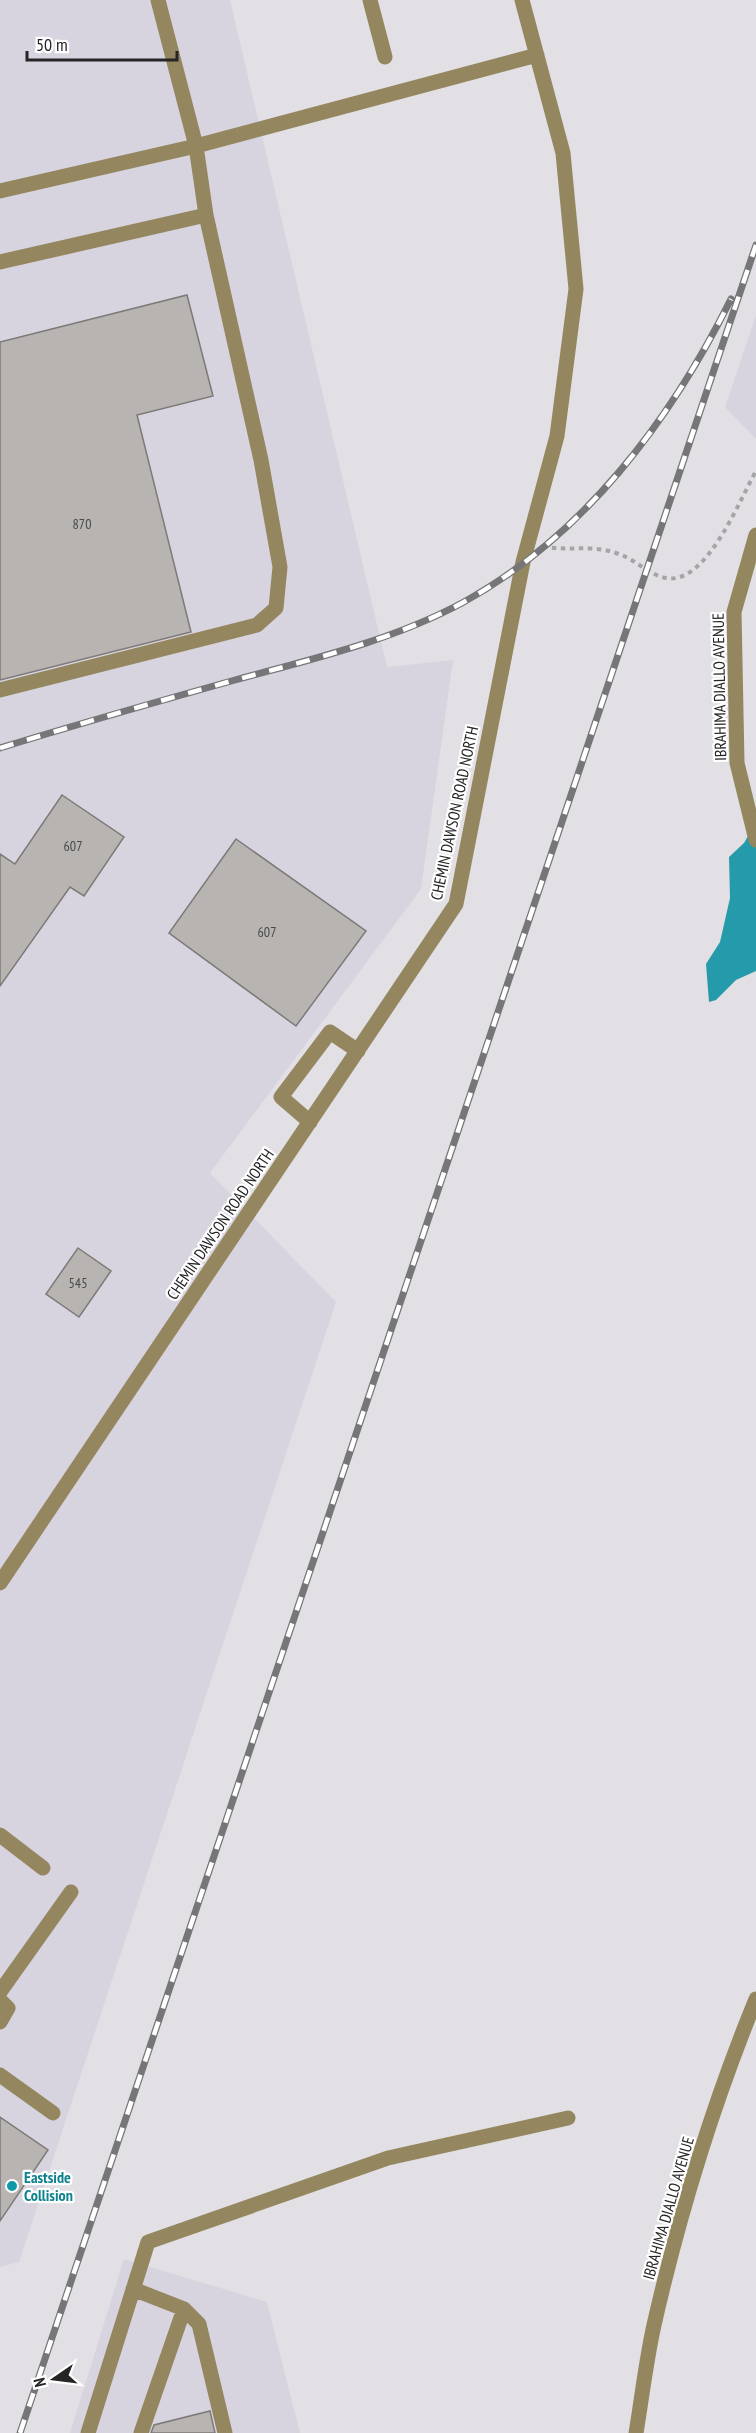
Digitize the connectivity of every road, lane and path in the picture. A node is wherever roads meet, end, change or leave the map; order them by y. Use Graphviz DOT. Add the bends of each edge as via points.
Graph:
graph roads {
  1 [pos="158,0"];
  2 [pos="370,0"];
  3 [pos="522,0"];
  4 [pos="537,55"];
  5 [pos="385,57"];
  6 [pos="196,146"];
  7 [pos="0,191"];
  8 [pos="206,215"];
  9 [pos="0,262"];
  10 [pos="756,471"];
  11 [pos="756,535"];
  12 [pos="528,542"];
  13 [pos="0,690"];
  14 [pos="756,840"];
  15 [pos="358,1051"];
  16 [pos="310,1122"];
  17 [pos="0,1583"];
  18 [pos="0,1835"];
  19 [pos="43,1868"];
  20 [pos="70,1892"];
  21 [pos="0,1992"];
  22 [pos="756,1999"];
  23 [pos="0,2000"];
  24 [pos="0,2022"];
  25 [pos="0,2075"];
  26 [pos="53,2113"];
  27 [pos="568,2118"];
  28 [pos="133,2289"];
  29 [pos="184,2308"];
  30 [pos="88,2433"];
  31 [pos="141,2433"];
  32 [pos="225,2433"];
  33 [pos="636,2433"];
  1 -- 6 [label="street"];
  2 -- 5 [label="street"];
  3 -- 4 [label="street, CHEMIN DAWSON ROAD NORTH"];
  4 -- 6 [label="street"];
  4 -- 12 [label="street, CHEMIN DAWSON ROAD NORTH" via="563,153 576,289 557,436"];
  6 -- 7 [label="street"];
  6 -- 8 [label="street"];
  8 -- 9 [label="street"];
  8 -- 13 [label="street" via="263,471 280,567 276,608 257,625"];
  10 -- 12 [label="path" via="736,511 703,561 690,573 675,579 608,551 572,546 553,549"];
  11 -- 14 [label="street, IBRAHIMA DIALLO AVENUE" via="734,612 737,763"];
  12 -- 15 [label="street, CHEMIN DAWSON ROAD NORTH" via="456,904"];
  15 -- 16 [label="street, CHEMIN DAWSON ROAD NORTH"];
  15 -- 16 [label="street" via="330,1032 281,1097"];
  16 -- 17 [label="street, CHEMIN DAWSON ROAD NORTH"];
  18 -- 19 [label="street"];
  20 -- 21 [label="street"];
  22 -- 33 [label="street, IBRAHIMA DIALLO AVENUE" via="677,2229 653,2327"];
  23 -- 24 [label="street" via="8,2008"];
  25 -- 26 [label="street"];
  27 -- 28 [label="street" via="388,2158 148,2242"];
  28 -- 29 [label="street"];
  28 -- 30 [label="street"];
  29 -- 31 [label="street"];
  29 -- 32 [label="street" via="199,2324"];
}
